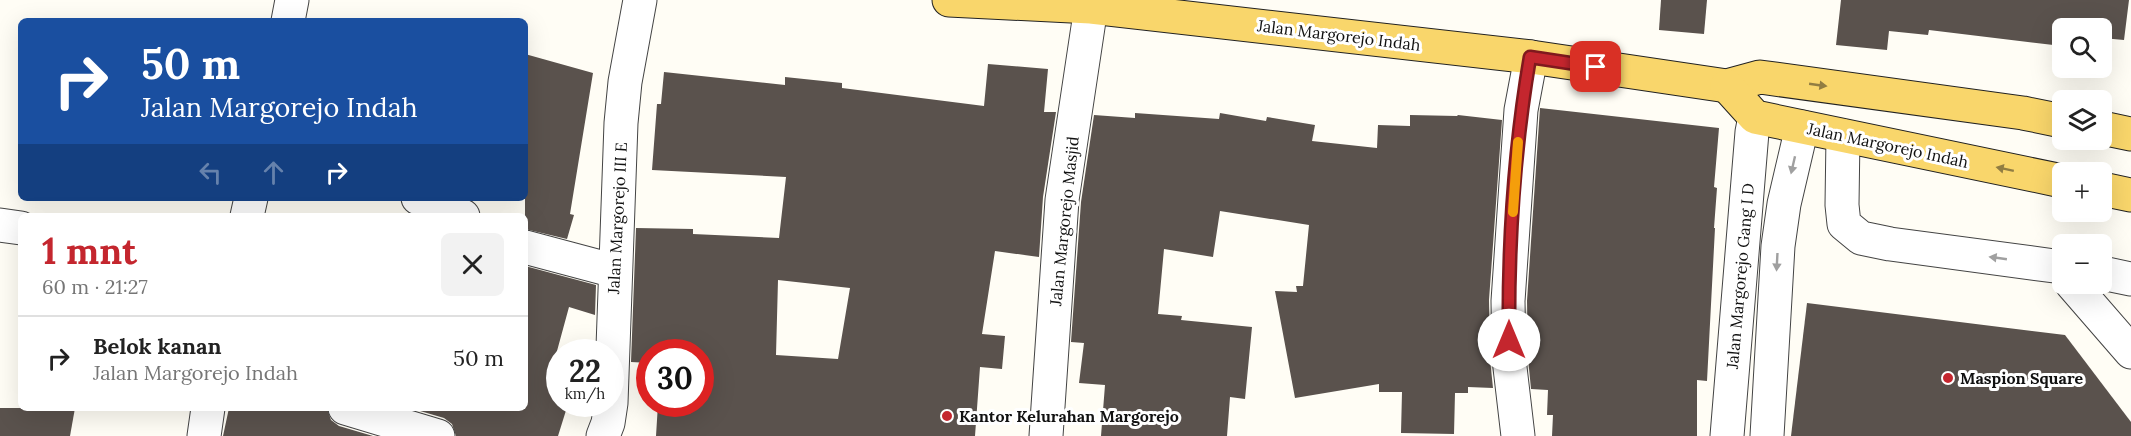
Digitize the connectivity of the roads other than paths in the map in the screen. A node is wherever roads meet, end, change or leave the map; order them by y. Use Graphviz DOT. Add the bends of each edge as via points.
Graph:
graph roads {
  1 [pos="292,0"];
  2 [pos="640,0"];
  3 [pos="950,0"];
  4 [pos="1090,3"];
  5 [pos="289,18"];
  6 [pos="1530,57"];
  7 [pos="1727,86"];
  8 [pos="1755,117"];
  9 [pos="2052,118"];
  10 [pos="1802,127"];
  11 [pos="2112,130"];
  12 [pos="2131,134"];
  13 [pos="1843,136"];
  14 [pos="2052,179"];
  15 [pos="2112,191"];
  16 [pos="2131,195"];
  17 [pos="426,201"];
  18 [pos="456,213"];
  19 [pos="0,225"];
  20 [pos="18,228"];
  21 [pos="528,248"];
  22 [pos="2052,270"];
  23 [pos="615,271"];
  24 [pos="2112,275"];
  25 [pos="2131,279"];
  26 [pos="2082,294"];
  27 [pos="2131,352"];
  28 [pos="208,411"];
  29 [pos="355,411"];
  30 [pos="204,436"];
  31 [pos="438,436"];
  32 [pos="603,436"];
  33 [pos="1046,436"];
  34 [pos="1518,436"];
  35 [pos="1727,436"];
  36 [pos="1767,436"];
  1 -- 5 [label="street"];
  2 -- 23 [label="street, Jalan Margorejo III E" via="621,123"];
  3 -- 4 [label="main road, Jalan Margorejo Indah"];
  4 -- 6 [label="main road, Jalan Margorejo Indah"];
  4 -- 33 [label="street, Jalan Margorejo Masjid" via="1062,200"];
  6 -- 7 [label="main road, Jalan Margorejo Indah"];
  6 -- 34 [label="street" via="1521,110 1508,301 1509,359"];
  7 -- 8 [label="main road"];
  7 -- 9 [label="main road, Jalan Margorejo Indah, one-way" via="1760,77"];
  8 -- 10 [label="main road, Jalan Margorejo Indah"];
  8 -- 35 [label="street, Jalan Margorejo Gang I D"];
  10 -- 13 [label="main road, Jalan Margorejo Indah"];
  10 -- 36 [label="street, one-way" via="1778,246"];
  11 -- 12 [label="main road"];
  14 -- 13 [label="main road, Jalan Margorejo Indah, one-way"];
  22 -- 13 [label="street, one-way" via="1861,238 1844,224"];
  15 -- 16 [label="main road"];
  17 -- 18 [label="street"];
  19 -- 20 [label="street"];
  21 -- 23 [label="street"];
  23 -- 32 [label="street, Jalan Margorejo III E" via="611,403"];
  24 -- 25 [label="street"];
  26 -- 27 [label="street"];
  28 -- 30 [label="street"];
  29 -- 31 [label="street"];
}
